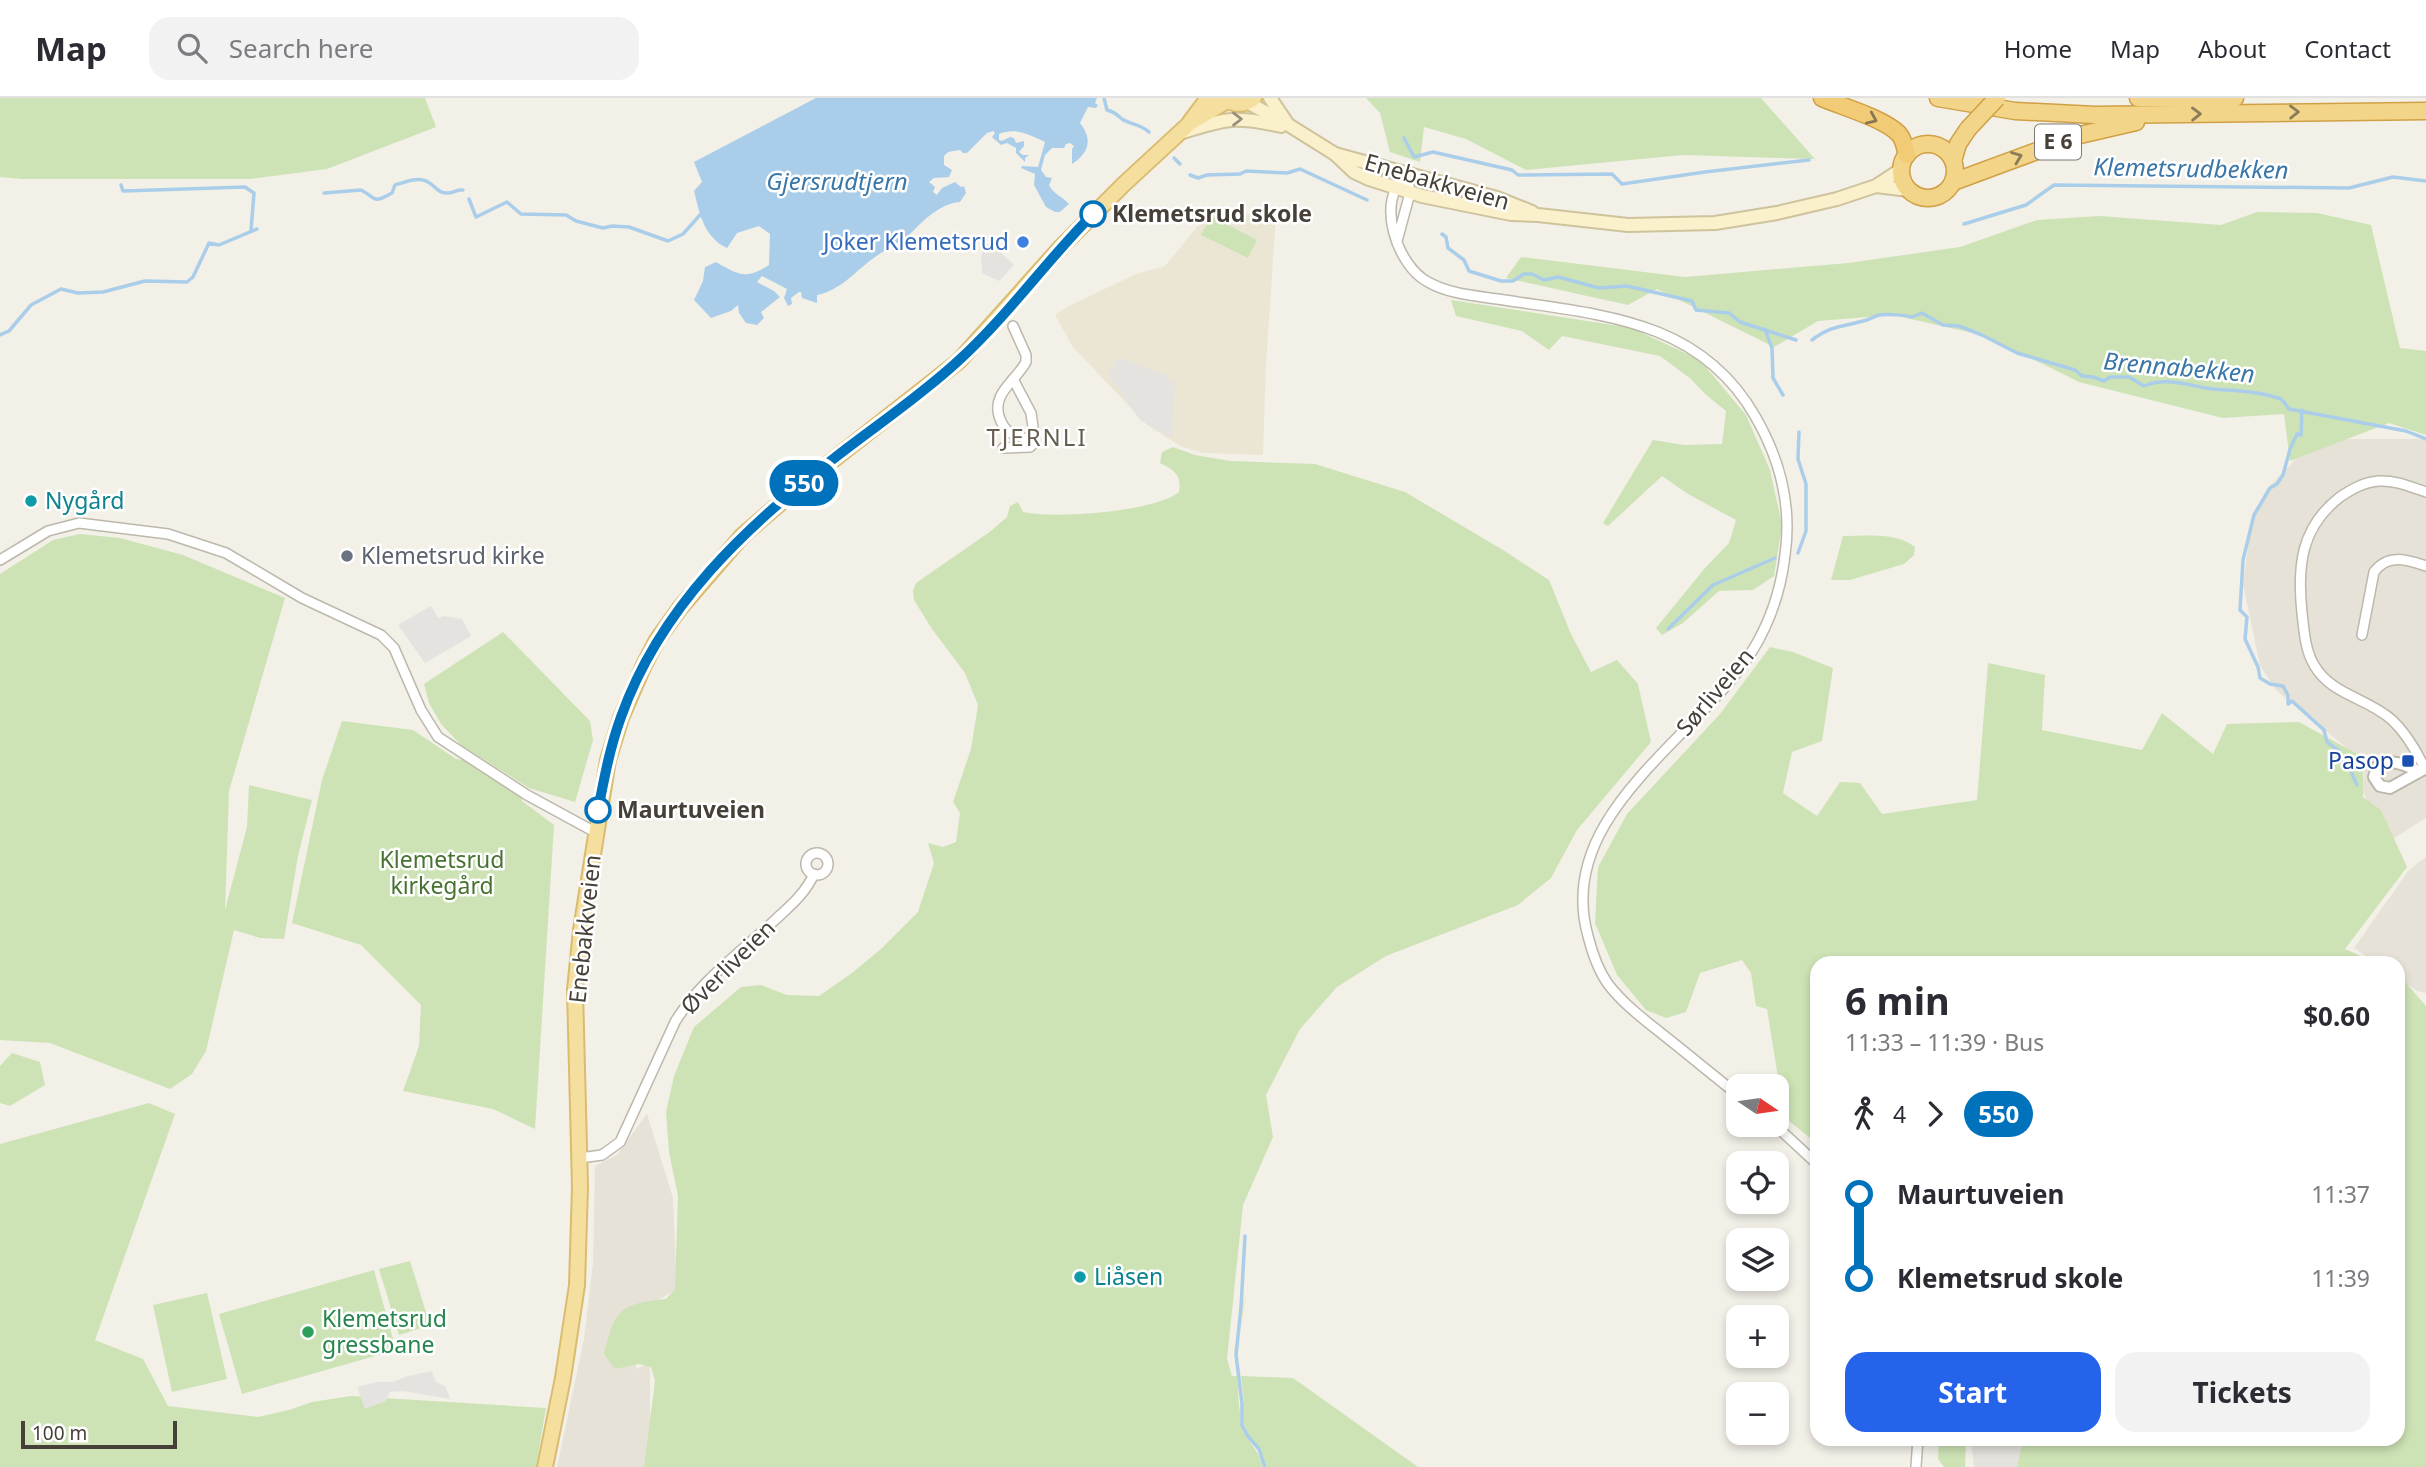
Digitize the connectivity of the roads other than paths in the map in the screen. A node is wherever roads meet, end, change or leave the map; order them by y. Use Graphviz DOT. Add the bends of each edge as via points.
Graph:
graph roads {
  1 [pos="1208,98"];
  2 [pos="1270,98"];
  3 [pos="1822,98"];
  4 [pos="1938,98"];
  5 [pos="1997,98"];
  6 [pos="2138,98"];
  7 [pos="2235,98"];
  8 [pos="1224,100"];
  9 [pos="1251,100"];
  10 [pos="2167,107"];
  11 [pos="2426,111"];
  12 [pos="1291,127"];
  13 [pos="1185,128"];
  14 [pos="1967,130"];
  15 [pos="1935,145"];
  16 [pos="1335,154"];
  17 [pos="1953,161"];
  18 [pos="1904,162"];
  19 [pos="1407,175"];
  20 [pos="1953,182"];
  21 [pos="1876,186"];
  22 [pos="1396,189"];
  23 [pos="1909,190"];
  24 [pos="1410,193"];
  25 [pos="1538,215"];
  26 [pos="1397,241"];
  27 [pos="1013,326"];
  28 [pos="1013,379"];
  29 [pos="1033,427"];
  30 [pos="1003,448"];
  31 [pos="2426,492"];
  32 [pos="0,560"];
  33 [pos="2426,566"];
  34 [pos="2362,635"];
  35 [pos="2423,769"];
  36 [pos="595,832"];
  37 [pos="814,874"];
  38 [pos="1726,1085"];
  39 [pos="1788,1137"];
  40 [pos="580,1158"];
  41 [pos="1810,1158"];
  42 [pos="1917,1446"];
  43 [pos="545,1467"];
  44 [pos="1916,1467"];
  1 -- 13 [label="main road, Enebakkveien"];
  2 -- 12 [label="main road, Enebakkveien"];
  3 -- 18 [label="highway, one-way" via="1899,134 1904,142"];
  4 -- 10 [label="highway, E 6" via="2036,113"];
  5 -- 14 [label="highway, bridge"];
  6 -- 10 [label="highway, E 6"];
  7 -- 10 [label="highway, E 6"];
  8 -- 9 [label="main road, Enebakkveien" via="1237,104"];
  8 -- 13 [label="main road, Enebakkveien"];
  9 -- 12 [label="main road, Enebakkveien"];
  10 -- 11 [label="highway, E 6, one-way"];
  20 -- 10 [label="highway, E 6, one-way"];
  13 -- 12 [label="main road, one-way" via="1235,118"];
  12 -- 16 [label="main road, Enebakkveien"];
  13 -- 36 [label="main road, Enebakkveien" via="1077,231 959,360 759,521 701,582 657,640 632,690 608,760"];
  14 -- 15 [label="highway"];
  14 -- 17 [label="highway"];
  15 -- 17 [label="highway"];
  15 -- 18 [label="highway" via="1918,146"];
  16 -- 19 [label="main road, Enebakkveien"];
  16 -- 22 [label="main road, Enebakkveien" via="1354,172"];
  17 -- 20 [label="highway"];
  18 -- 21 [label="main road, Enebakkveien"];
  18 -- 23 [label="highway" via="1903,182"];
  19 -- 22 [label="street"];
  19 -- 24 [label="street"];
  19 -- 25 [label="main road, Enebakkveien" via="1497,198"];
  20 -- 23 [label="highway, E 6" via="1933,198"];
  21 -- 23 [label="main road, Enebakkveien"];
  21 -- 25 [label="main road, Enebakkveien" via="1735,221 1601,223"];
  22 -- 24 [label="main road, Enebakkveien"];
  22 -- 26 [label="street, Sørliveien" via="1391,224"];
  24 -- 25 [label="main road, Enebakkveien" via="1493,211"];
  24 -- 26 [label="street"];
  26 -- 38 [label="street, Sørliveien" via="1411,268 1424,280 1449,291 1620,319 1687,345 1737,388 1767,438 1787,503 1787,544 1777,597 1744,663 1647,769 1604,825 1590,851 1582,896 1589,941 1608,984 1642,1018"];
  27 -- 28 [label="street" via="1026,359"];
  28 -- 29 [label="street" via="1031,413"];
  28 -- 30 [label="street" via="1000,396 1000,418 1009,432 1029,439 1032,445"];
  31 -- 35 [label="street" via="2379,481 2347,492 2310,530 2301,582 2305,635 2314,666 2333,686 2392,720"];
  32 -- 36 [label="street" via="48,531 79,523 168,534 226,553 302,598 382,635 394,648 438,737 485,770"];
  33 -- 34 [label="street" via="2400,559 2380,565 2374,572"];
  36 -- 40 [label="main road, Enebakkveien" via="575,989"];
  37 -- 40 [label="street, Øverliveien" via="796,901 685,1006 620,1142 602,1155"];
  39 -- 41 [label="street"];
  40 -- 43 [label="main road, Enebakkveien" via="577,1284"];
  42 -- 44 [label="street"];
}
